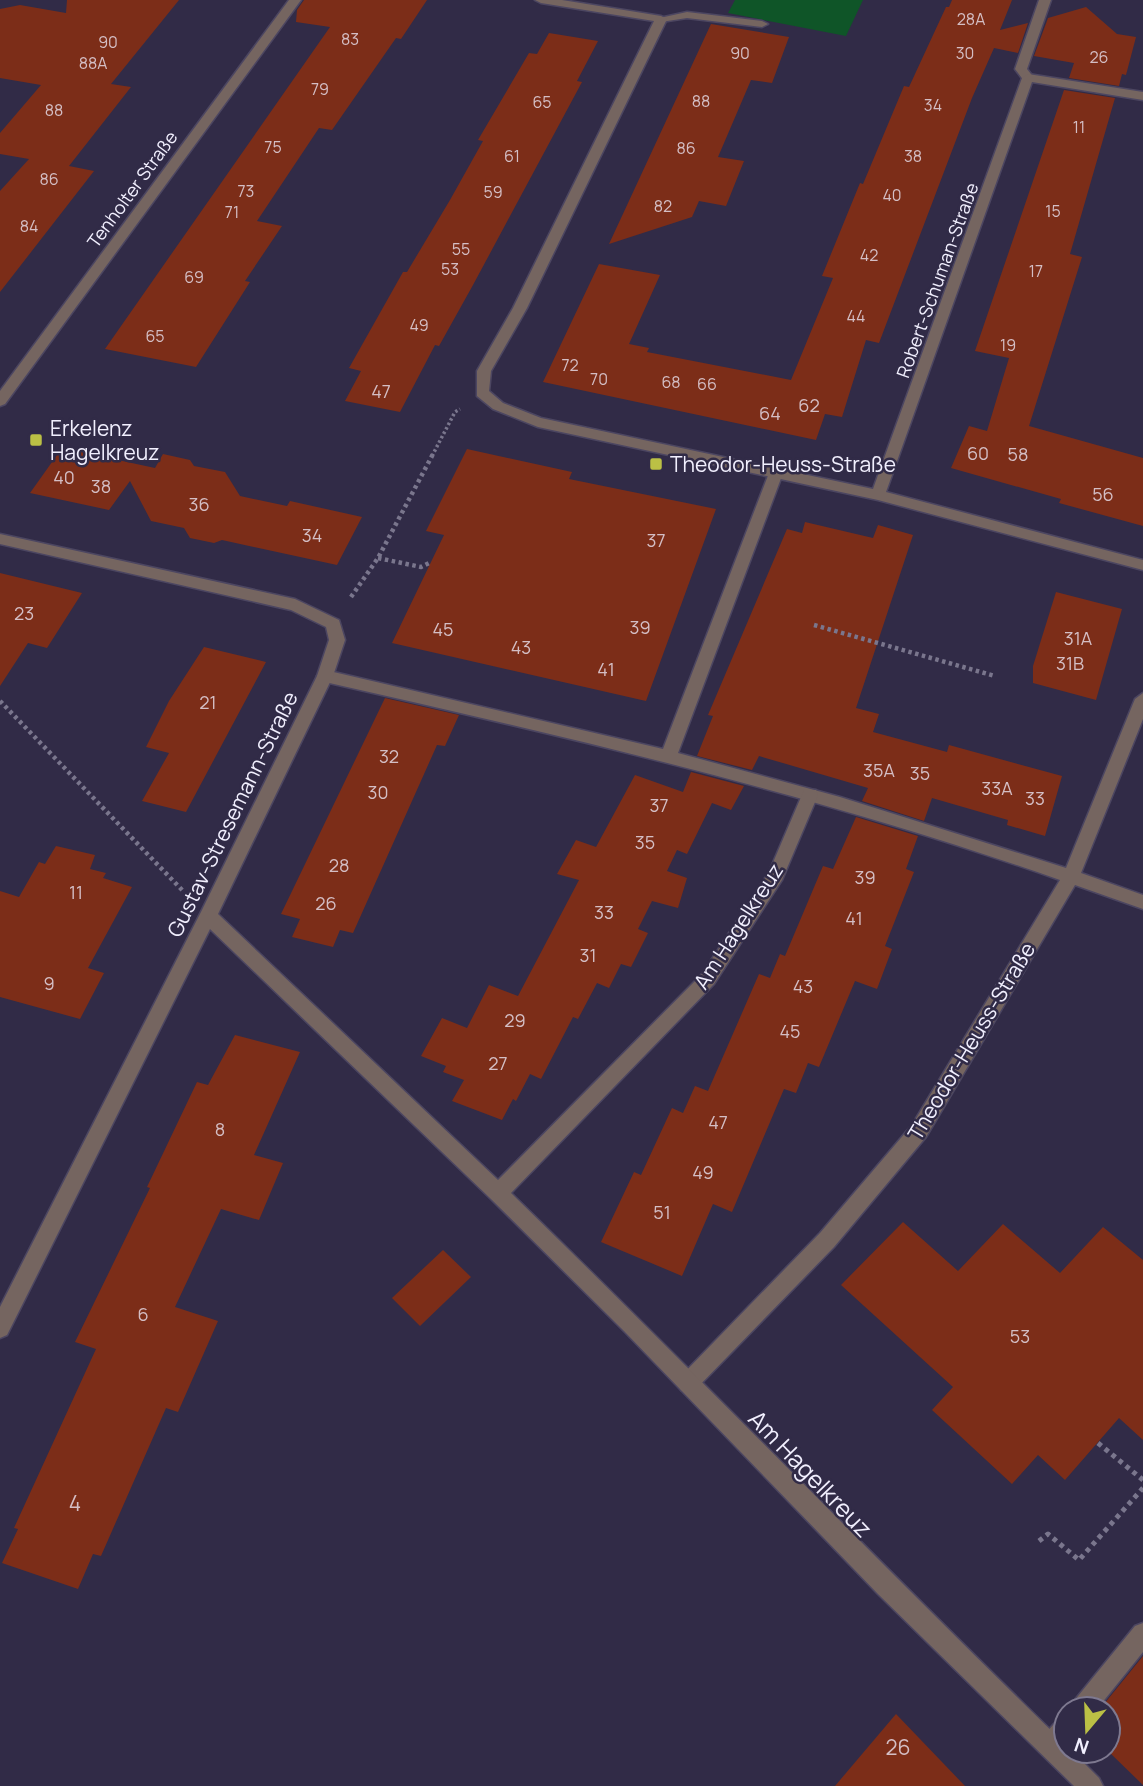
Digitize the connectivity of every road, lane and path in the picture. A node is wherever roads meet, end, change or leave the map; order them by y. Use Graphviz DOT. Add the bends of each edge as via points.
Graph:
graph roads {
  1 [pos="295,0"];
  2 [pos="541,0"];
  3 [pos="1045,0"];
  4 [pos="661,19"];
  5 [pos="762,24"];
  6 [pos="1028,78"];
  7 [pos="1143,96"];
  8 [pos="482,393"];
  9 [pos="0,401"];
  10 [pos="776,473"];
  11 [pos="878,495"];
  12 [pos="0,539"];
  13 [pos="378,558"];
  14 [pos="431,562"];
  15 [pos="1143,565"];
  16 [pos="333,624"];
  17 [pos="814,625"];
  18 [pos="325,676"];
  19 [pos="995,676"];
  20 [pos="1143,699"];
  21 [pos="0,701"];
  22 [pos="670,755"];
  23 [pos="810,795"];
  24 [pos="1071,876"];
  25 [pos="1143,902"];
  26 [pos="208,916"];
  27 [pos="498,1193"];
  28 [pos="0,1328"];
  29 [pos="688,1382"];
  30 [pos="1098,1443"];
  31 [pos="1143,1480"];
  32 [pos="1143,1488"];
  33 [pos="1039,1541"];
  34 [pos="1143,1634"];
  35 [pos="1093,1695"];
  36 [pos="1051,1746"];
  37 [pos="1091,1786"];
  1 -- 9 [label="street, Tenholter Straße"];
  2 -- 4 [label="street"];
  3 -- 6 [label="street, Robert-Schuman-Straße" via="1021,69"];
  4 -- 5 [label="street" via="687,15"];
  4 -- 8 [label="street" via="520,308 484,371"];
  6 -- 7 [label="street"];
  6 -- 11 [label="street, Robert-Schuman-Straße"];
  8 -- 10 [label="street" via="498,406 538,422"];
  8 -- 13 [label="path" via="455,412"];
  10 -- 11 [label="street"];
  10 -- 22 [label="street"];
  11 -- 15 [label="street"];
  12 -- 16 [label="street" via="295,605"];
  13 -- 14 [label="path" via="421,567"];
  13 -- 16 [label="path"];
  16 -- 18 [label="street, Gustav-Stresemann-Straße" via="337,640"];
  17 -- 19 [label="path"];
  18 -- 22 [label="street"];
  18 -- 26 [label="street, Gustav-Stresemann-Straße"];
  20 -- 24 [label="street, Theodor-Heuss-Straße"];
  21 -- 26 [label="path"];
  22 -- 23 [label="street"];
  23 -- 24 [label="street"];
  23 -- 27 [label="street, Am Hagelkreuz" via="776,875 708,979"];
  24 -- 25 [label="street"];
  24 -- 29 [label="street, Theodor-Heuss-Straße" via="919,1131 827,1240"];
  26 -- 27 [label="street, Am Hagelkreuz"];
  26 -- 28 [label="street, Gustav-Stresemann-Straße"];
  27 -- 29 [label="street, Am Hagelkreuz"];
  29 -- 36 [label="street, Am Hagelkreuz" via="877,1577"];
  30 -- 31 [label="path"];
  32 -- 33 [label="path" via="1079,1560 1048,1534"];
  34 -- 35 [label="street"];
  36 -- 37 [label="street, Am Hagelkreuz"];
}
